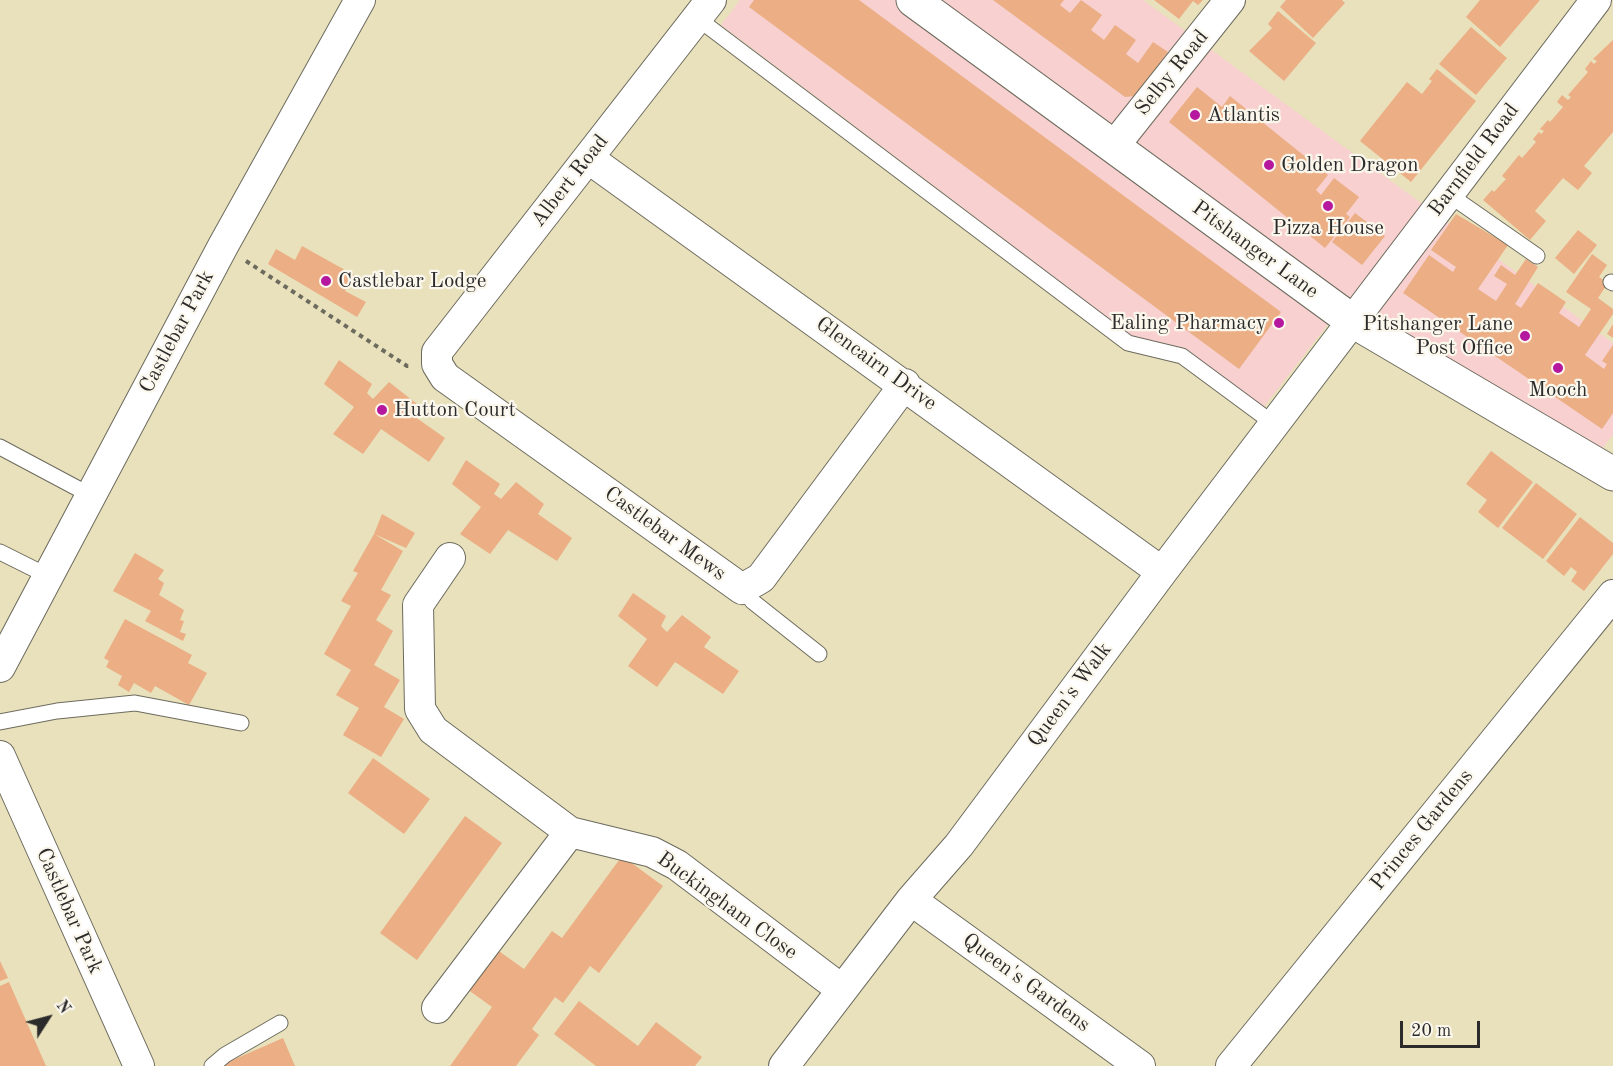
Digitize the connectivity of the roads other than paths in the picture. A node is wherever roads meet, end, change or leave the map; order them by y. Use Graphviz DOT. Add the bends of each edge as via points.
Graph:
graph roads {
  1 [pos="360,0"];
  2 [pos="913,0"];
  3 [pos="1230,0"];
  4 [pos="1596,0"];
  5 [pos="704,9"];
  6 [pos="1114,146"];
  7 [pos="588,158"];
  8 [pos="1448,194"];
  9 [pos="1537,256"];
  10 [pos="1351,320"];
  11 [pos="437,364"];
  12 [pos="905,384"];
  13 [pos="1274,424"];
  14 [pos="0,447"];
  15 [pos="1608,463"];
  16 [pos="90,495"];
  17 [pos="0,552"];
  18 [pos="450,558"];
  19 [pos="1161,572"];
  20 [pos="48,576"];
  21 [pos="749,585"];
  22 [pos="1613,595"];
  23 [pos="819,654"];
  24 [pos="0,667"];
  25 [pos="0,722"];
  26 [pos="241,723"];
  27 [pos="0,756"];
  28 [pos="570,832"];
  29 [pos="911,900"];
  30 [pos="841,989"];
  31 [pos="437,1008"];
  32 [pos="280,1023"];
  33 [pos="788,1065"];
  34 [pos="139,1066"];
  35 [pos="212,1066"];
  36 [pos="1140,1066"];
  37 [pos="1231,1066"];
  1 -- 16 [label="street, Castlebar Park"];
  2 -- 6 [label="street, Pitshanger Lane"];
  3 -- 6 [label="street, Selby Road"];
  4 -- 8 [label="street, Barnfield Road"];
  5 -- 7 [label="street, Albert Road"];
  5 -- 13 [label="lane" via="1128,343 1182,356"];
  6 -- 10 [label="street, Pitshanger Lane"];
  7 -- 11 [label="street, Albert Road" via="437,352"];
  7 -- 12 [label="street, Glencairn Drive"];
  8 -- 9 [label="lane"];
  8 -- 10 [label="street, Barnfield Road"];
  10 -- 13 [label="street, Queen's Walk"];
  10 -- 15 [label="street, Pitshanger Lane"];
  11 -- 21 [label="street, Castlebar Mews" via="445,377 742,590"];
  12 -- 19 [label="street, Glencairn Drive"];
  12 -- 21 [label="street, Castlebar Mews" via="761,578"];
  13 -- 19 [label="street, Queen's Walk"];
  14 -- 16 [label="lane"];
  16 -- 20 [label="street, Castlebar Park"];
  17 -- 20 [label="lane"];
  18 -- 28 [label="street, Buckingham Close" via="417,605 420,709 433,730"];
  19 -- 29 [label="street, Queen's Walk" via="959,845"];
  20 -- 24 [label="street, Castlebar Park"];
  21 -- 23 [label="lane" via="752,601"];
  22 -- 37 [label="street, Princes Gardens"];
  25 -- 26 [label="lane" via="135,703"];
  27 -- 34 [label="street, Castlebar Park"];
  28 -- 30 [label="street, Buckingham Close" via="652,852 677,866"];
  28 -- 31 [label="street"];
  29 -- 30 [label="street, Queen's Walk"];
  29 -- 36 [label="street, Queen's Gardens"];
  30 -- 33 [label="street, Queen's Walk"];
  32 -- 35 [label="lane"];
}
